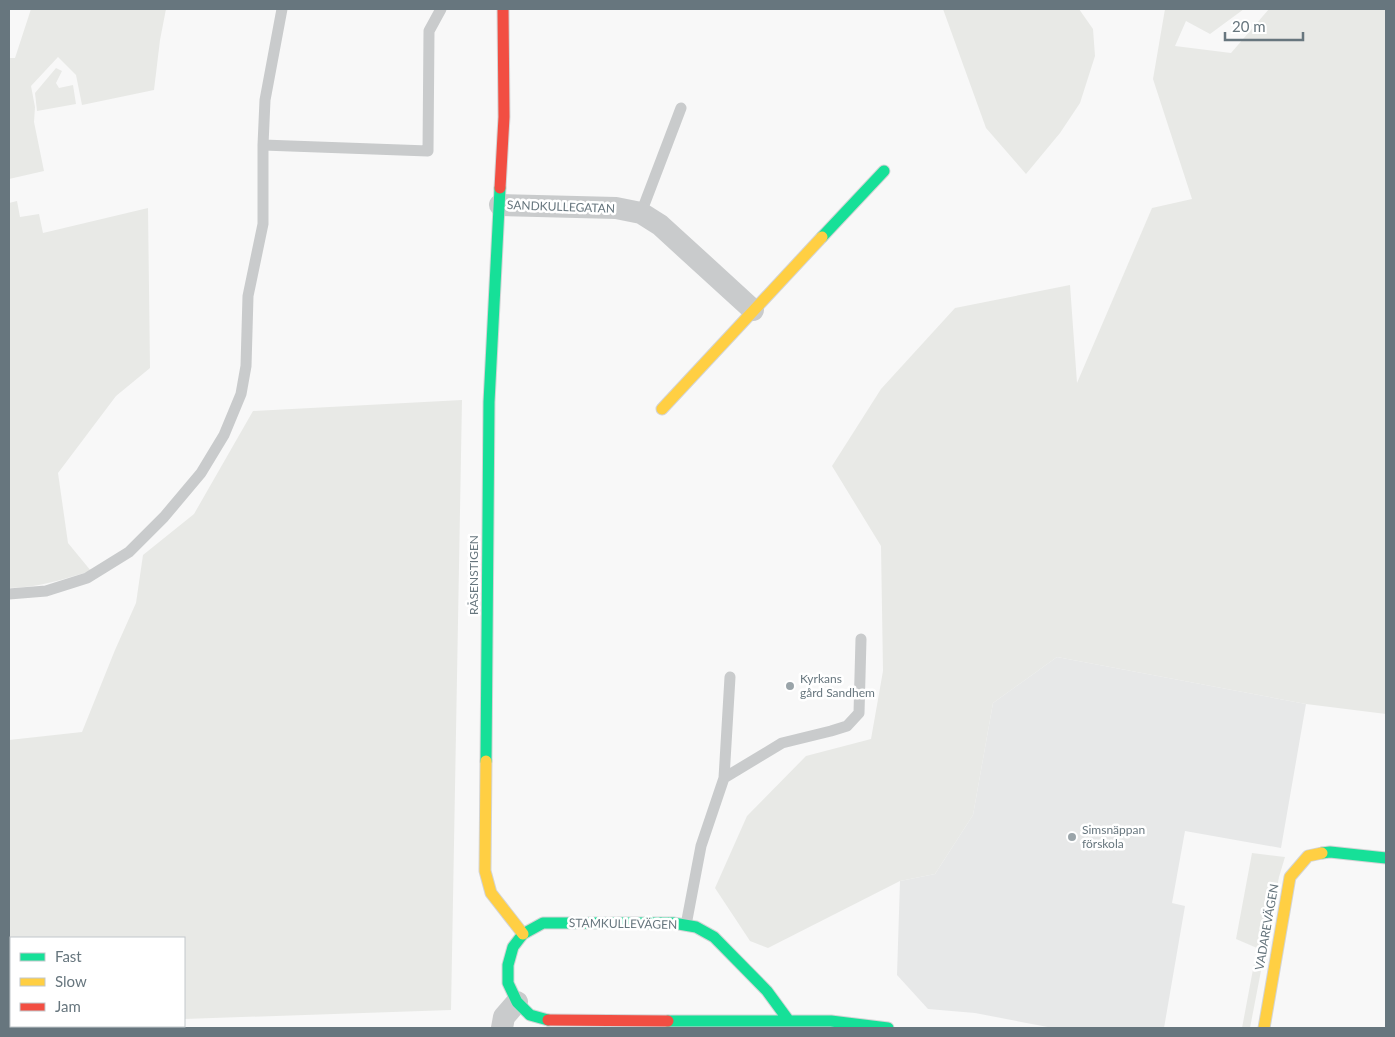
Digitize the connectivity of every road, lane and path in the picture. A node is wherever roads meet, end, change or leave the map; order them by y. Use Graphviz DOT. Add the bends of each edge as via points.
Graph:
graph roads {
  1 [pos="282,9"];
  2 [pos="440,9"];
  3 [pos="503,9"];
  4 [pos="681,108"];
  5 [pos="263,145"];
  6 [pos="884,171"];
  7 [pos="500,206"];
  8 [pos="641,213"];
  9 [pos="753,310"];
  10 [pos="662,409"];
  11 [pos="9,594"];
  12 [pos="862,639"];
  13 [pos="730,677"];
  14 [pos="724,778"];
  15 [pos="1386,858"];
  16 [pos="686,925"];
  17 [pos="523,934"];
  18 [pos="517,1002"];
  19 [pos="789,1021"];
  20 [pos="502,1028"];
  21 [pos="888,1028"];
  22 [pos="1264,1028"];
  1 -- 5 [label="lane" via="265,100"];
  2 -- 5 [label="lane" via="429,31 428,151"];
  3 -- 7 [label="street, SANDKULLEGATAN" via="504,117"];
  4 -- 8 [label="lane"];
  5 -- 11 [label="lane" via="263,224 248,296 246,366 241,394 224,435 201,473 130,552 86,578 46,591"];
  6 -- 9 [label="street"];
  7 -- 8 [label="street, SANDKULLEGATAN" via="616,208"];
  7 -- 17 [label="street, RÅSENSTIGEN" via="489,402 485,871 492,893"];
  8 -- 9 [label="street, SANDKULLEGATAN" via="660,226"];
  9 -- 10 [label="street"];
  12 -- 14 [label="lane" via="859,713 847,726 782,743"];
  13 -- 14 [label="lane"];
  14 -- 16 [label="lane" via="701,846"];
  15 -- 22 [label="street, VADAREVÄGEN" via="1330,852 1308,856 1290,878"];
  16 -- 17 [label="street, STAMKULLEVÄGEN" via="543,923"];
  16 -- 19 [label="street, STAMKULLEVÄGEN" via="714,937 767,990"];
  17 -- 18 [label="street" via="513,947 508,965 508,983"];
  18 -- 19 [label="street" via="530,1015 551,1020"];
  18 -- 20 [label="street" via="504,1018"];
  19 -- 21 [label="street" via="832,1021"];
}
